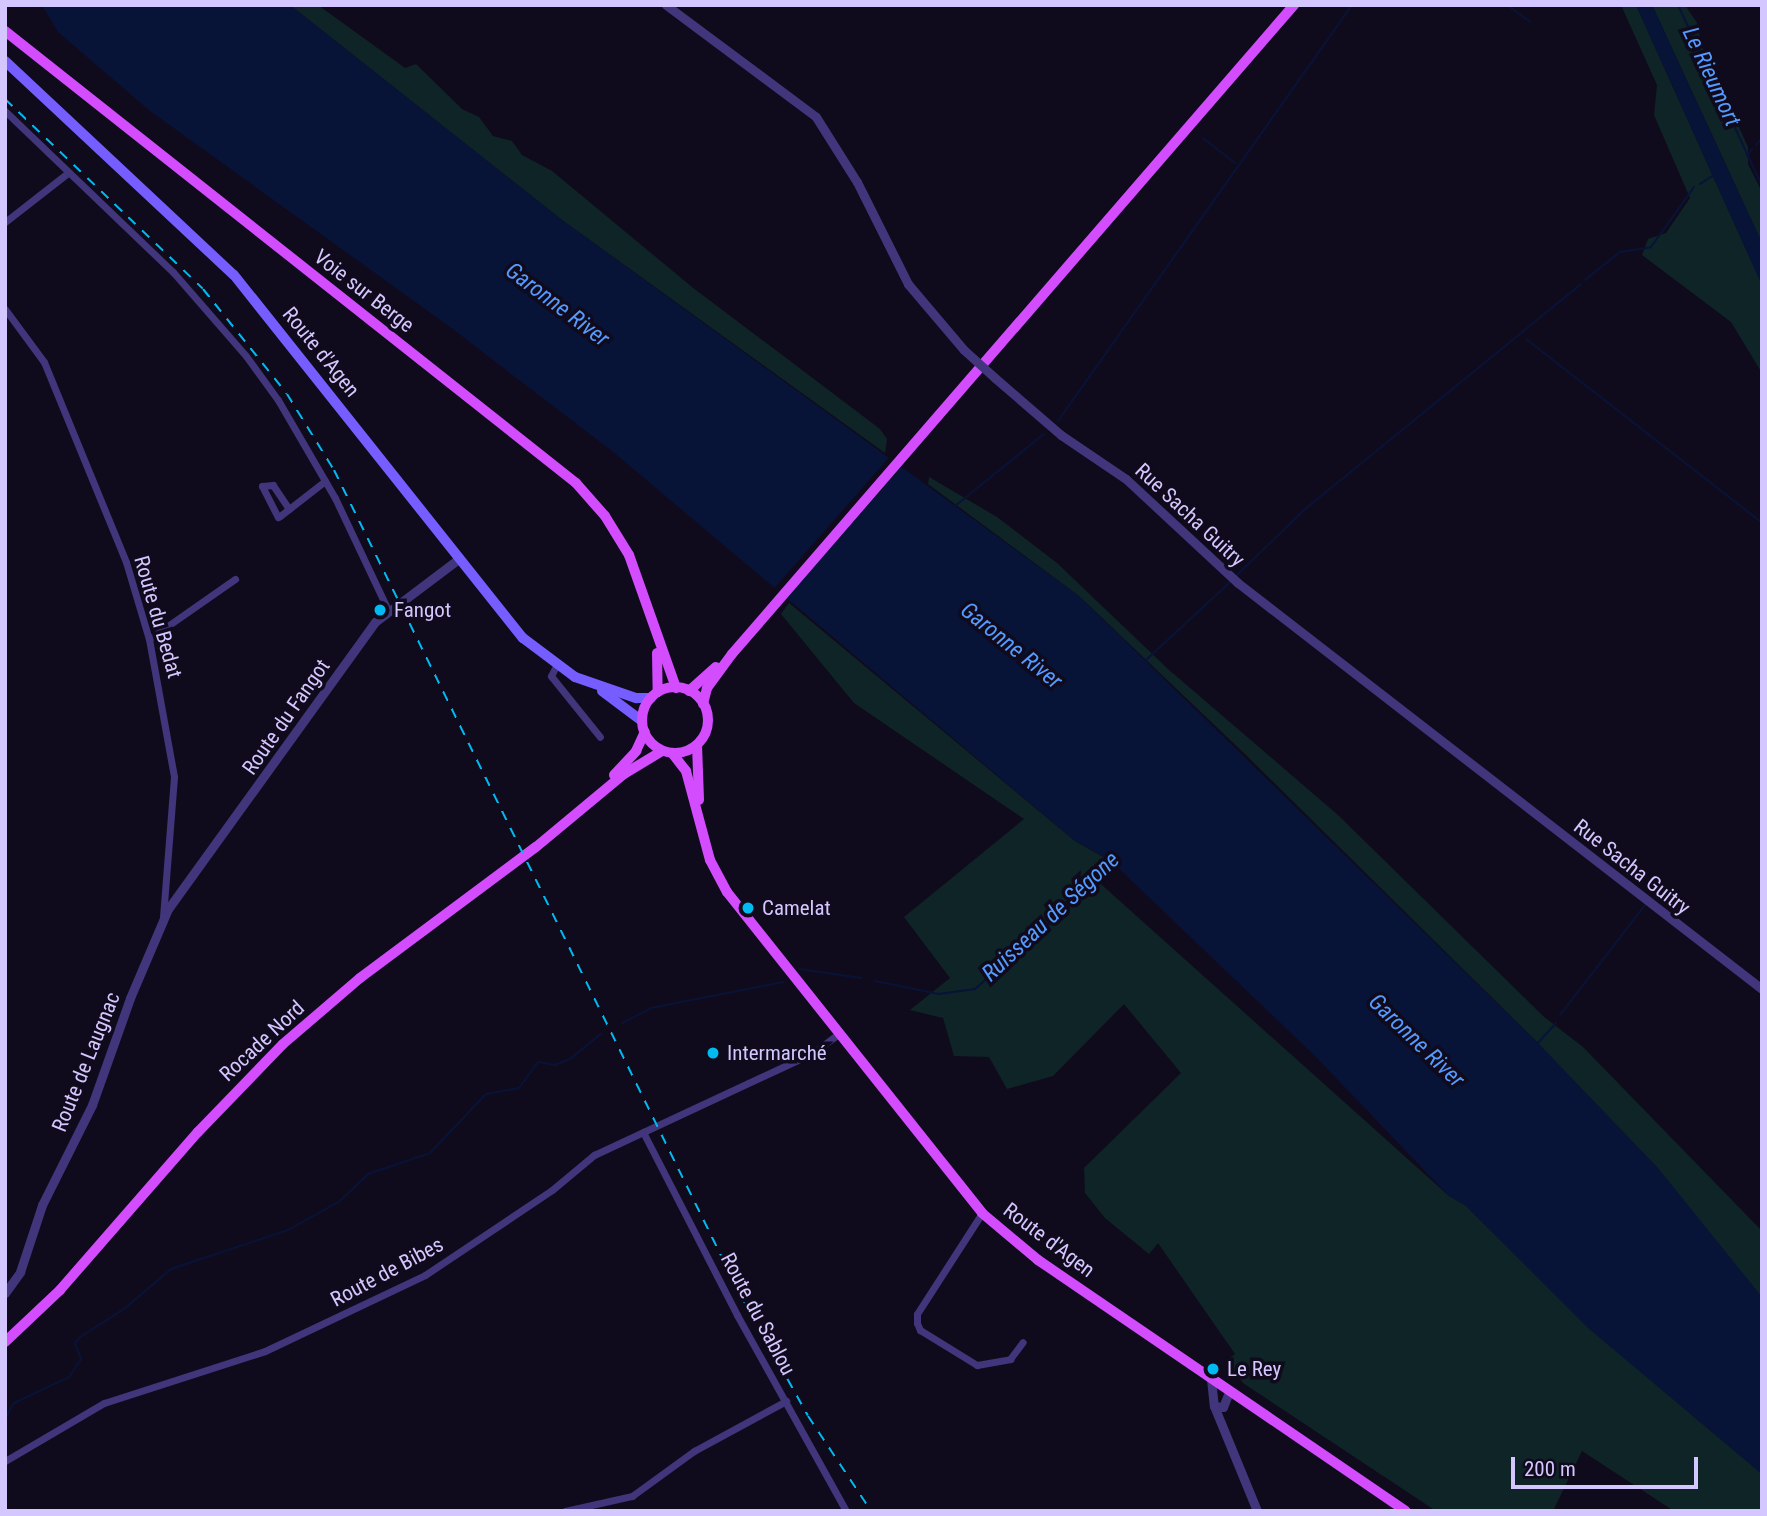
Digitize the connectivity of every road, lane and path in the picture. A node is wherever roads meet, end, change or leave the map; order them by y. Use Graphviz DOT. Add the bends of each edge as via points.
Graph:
graph roads {
  1 [pos="666,5"];
  2 [pos="1294,5"];
  3 [pos="5,30"];
  4 [pos="5,61"];
  5 [pos="5,111"];
  6 [pos="69,172"];
  7 [pos="5,222"];
  8 [pos="5,309"];
  9 [pos="325,481"];
  10 [pos="289,509"];
  11 [pos="460,558"];
  12 [pos="235,579"];
  13 [pos="388,610"];
  14 [pos="653,619"];
  15 [pos="149,639"];
  16 [pos="735,650"];
  17 [pos="556,666"];
  18 [pos="586,682"];
  19 [pos="676,688"];
  20 [pos="689,691"];
  21 [pos="655,695"];
  22 [pos="703,704"];
  23 [pos="643,727"];
  24 [pos="600,737"];
  25 [pos="697,745"];
  26 [pos="667,752"];
  27 [pos="582,808"];
  28 [pos="705,844"];
  29 [pos="163,918"];
  30 [pos="1762,989"];
  31 [pos="838,1034"];
  32 [pos="643,1132"];
  33 [pos="982,1213"];
  34 [pos="5,1293"];
  35 [pos="5,1342"];
  36 [pos="1023,1342"];
  37 [pos="1211,1380"];
  38 [pos="1229,1392"];
  39 [pos="786,1401"];
  40 [pos="1218,1406"];
  41 [pos="5,1461"];
  42 [pos="565,1511"];
  43 [pos="846,1511"];
  44 [pos="1257,1511"];
  45 [pos="1406,1511"];
  1 -- 30 [label="street, Rue Sacha Guitry, bridge" via="816,117 857,182 908,284 964,350 995,378 1061,435 1126,479 1238,583"];
  2 -- 16 [label="main road"];
  3 -- 14 [label="main road, Voie sur Berge" via="576,483 622,542"];
  4 -- 11 [label="main road, Route d'Agen" via="234,275"];
  5 -- 6 [label="street"];
  6 -- 7 [label="street"];
  6 -- 9 [label="street" via="173,272 246,356"];
  8 -- 15 [label="street, Route du Bedat" via="44,362 126,562"];
  9 -- 10 [label="street"];
  9 -- 13 [label="street"];
  10 -- 10 [label="street" via="276,516 262,486 273,485"];
  11 -- 13 [label="street, Route du Fangot"];
  11 -- 17 [label="main road, Route d'Agen" via="523,638"];
  12 -- 15 [label="street"];
  13 -- 29 [label="street, Route du Fangot" via="349,657"];
  14 -- 19 [label="main road"];
  14 -- 21 [label="main road"];
  15 -- 29 [label="street, Route du Bedat" via="174,776"];
  16 -- 20 [label="main road"];
  16 -- 22 [label="main road" via="707,688"];
  17 -- 18 [label="main road, Route d'Agen"];
  17 -- 24 [label="street" via="551,677"];
  18 -- 21 [label="main road, Route d'Agen" via="636,698"];
  18 -- 23 [label="main road, Route d'Agen"];
  19 -- 20 [label="main road"];
  19 -- 21 [label="main road"];
  20 -- 22 [label="main road"];
  21 -- 23 [label="main road"];
  22 -- 25 [label="main road" via="708,723"];
  23 -- 26 [label="main road"];
  23 -- 27 [label="main road" via="631,757"];
  25 -- 26 [label="main road"];
  25 -- 28 [label="main road, Route d'Agen"];
  26 -- 27 [label="main road" via="639,763"];
  26 -- 28 [label="main road, Route d'Agen" via="688,776"];
  27 -- 35 [label="main road, Rocade Nord" via="360,978 283,1044 198,1132 60,1290"];
  28 -- 31 [label="main road, Route d'Agen" via="731,899"];
  29 -- 34 [label="street, Route de Laugnac" via="92,1105 42,1205 20,1272"];
  31 -- 32 [label="street, Route de Bibes" via="813,1053"];
  31 -- 33 [label="main road, Route d'Agen"];
  32 -- 39 [label="street, Route du Sablou"];
  32 -- 41 [label="street, Route de Bibes" via="594,1155 552,1190 425,1275 265,1352 104,1404"];
  33 -- 36 [label="street" via="917,1314 917,1323 920,1330 977,1365 1010,1359"];
  33 -- 37 [label="main road, Route d'Agen" via="1038,1260"];
  37 -- 38 [label="main road, Route d'Agen"];
  37 -- 40 [label="street"];
  38 -- 40 [label="street"];
  38 -- 45 [label="main road, Route d'Agen"];
  39 -- 42 [label="street" via="694,1451 632,1496"];
  39 -- 43 [label="street, Route du Sablou"];
  40 -- 44 [label="street"];
}
